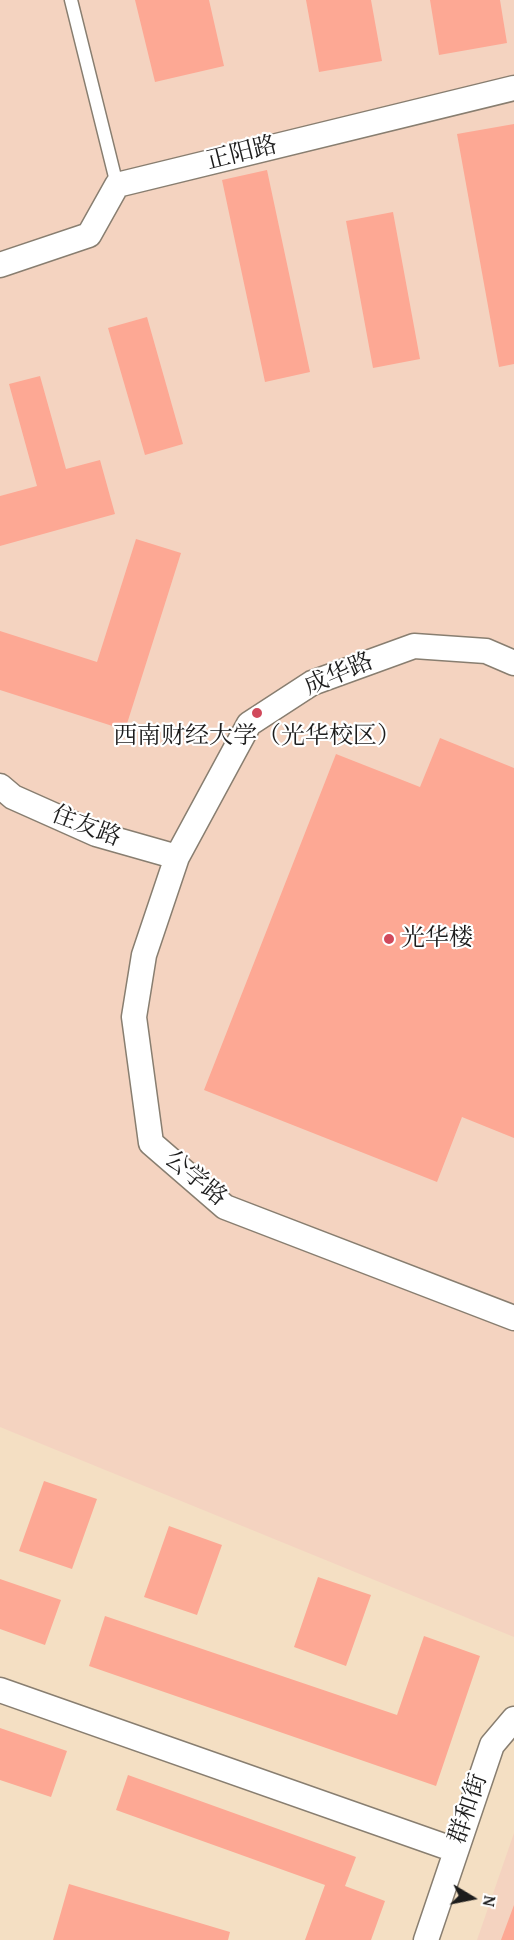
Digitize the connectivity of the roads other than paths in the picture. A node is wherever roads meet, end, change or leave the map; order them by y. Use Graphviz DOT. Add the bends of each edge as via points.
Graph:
graph roads {
  1 [pos="71,0"];
  2 [pos="514,88"];
  3 [pos="117,185"];
  4 [pos="0,265"];
  5 [pos="514,663"];
  6 [pos="0,786"];
  7 [pos="177,857"];
  8 [pos="514,1318"];
  9 [pos="0,1690"];
  10 [pos="514,1719"];
  11 [pos="455,1850"];
  12 [pos="426,1940"];
  1 -- 3 [label="lane"];
  2 -- 3 [label="street, 正阳路"];
  3 -- 4 [label="street" via="89,235"];
  5 -- 7 [label="street, 成华路" via="486,651 414,646 312,683 249,724"];
  6 -- 7 [label="street, 住友路" via="13,797 96,834"];
  7 -- 8 [label="street, 公学路" via="144,956 134,1017 151,1143 225,1207"];
  9 -- 11 [label="street"];
  10 -- 11 [label="street, 群和街" via="492,1745"];
  11 -- 12 [label="street, 群和街"];
}
